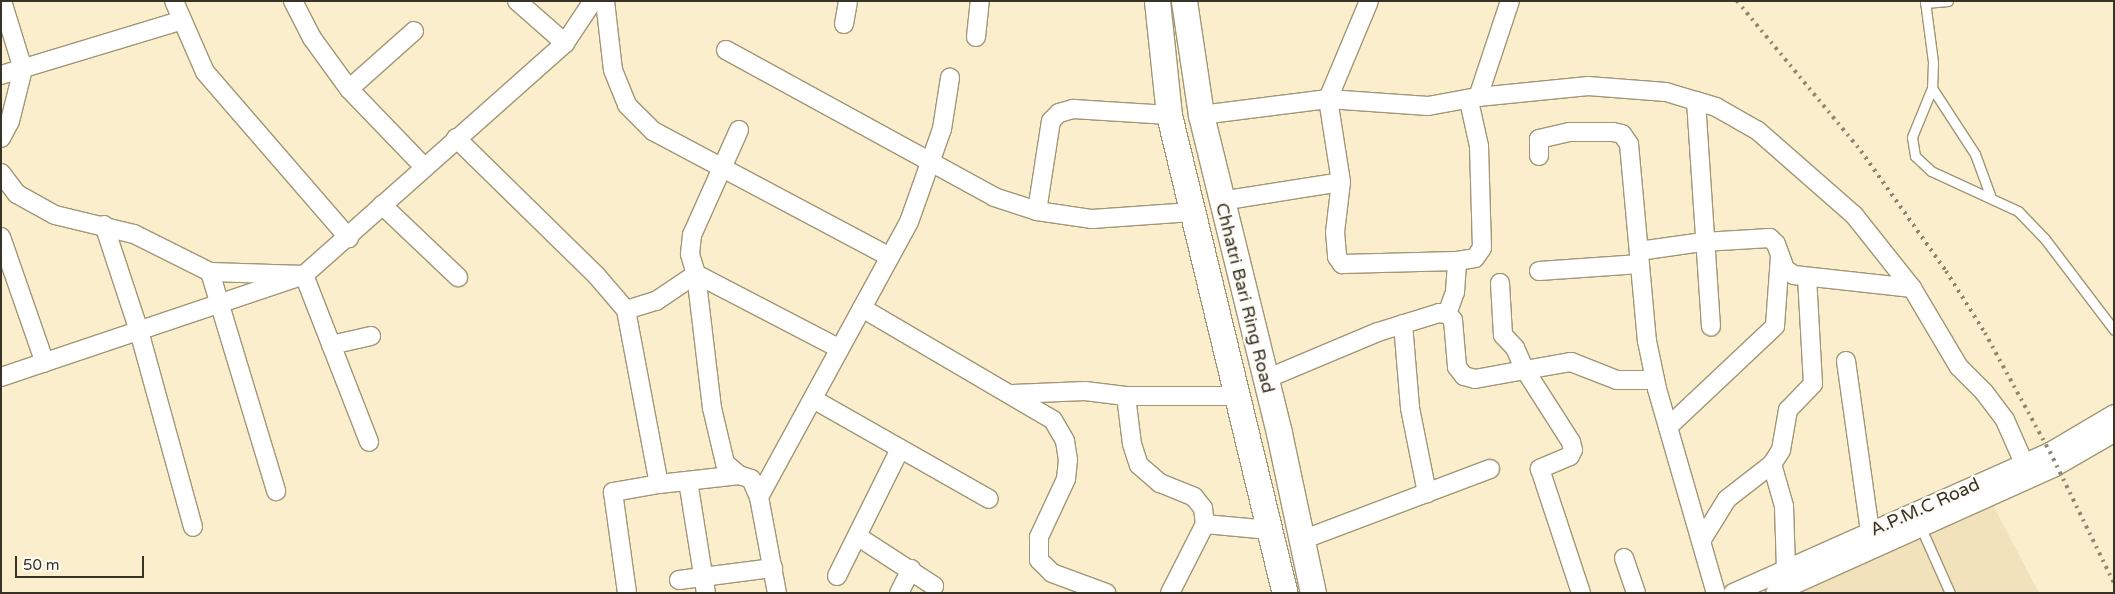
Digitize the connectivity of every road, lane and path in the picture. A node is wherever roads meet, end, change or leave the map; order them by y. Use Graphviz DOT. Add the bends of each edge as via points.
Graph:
graph roads {
  1 [pos="2,1"];
  2 [pos="174,1"];
  3 [pos="293,1"];
  4 [pos="517,1"];
  5 [pos="593,1"];
  6 [pos="604,1"];
  7 [pos="848,1"];
  8 [pos="980,1"];
  9 [pos="1156,1"];
  10 [pos="1184,1"];
  11 [pos="1369,1"];
  12 [pos="1510,1"];
  13 [pos="1948,1"];
  14 [pos="1925,2"];
  15 [pos="180,21"];
  16 [pos="844,24"];
  17 [pos="414,31"];
  18 [pos="976,37"];
  19 [pos="565,43"];
  20 [pos="726,50"];
  21 [pos="22,69"];
  22 [pos="1,75"];
  23 [pos="950,78"];
  24 [pos="1932,88"];
  25 [pos="349,89"];
  26 [pos="1328,99"];
  27 [pos="1473,99"];
  28 [pos="1696,101"];
  29 [pos="1169,114"];
  30 [pos="1201,115"];
  31 [pos="740,130"];
  32 [pos="1,138"];
  33 [pos="456,138"];
  34 [pos="1539,156"];
  35 [pos="930,164"];
  36 [pos="721,165"];
  37 [pos="423,166"];
  38 [pos="1,173"];
  39 [pos="1340,182"];
  40 [pos="1990,195"];
  41 [pos="1222,202"];
  42 [pos="382,205"];
  43 [pos="1037,211"];
  44 [pos="1192,212"];
  45 [pos="104,225"];
  46 [pos="1,237"];
  47 [pos="349,238"];
  48 [pos="1703,242"];
  49 [pos="1780,255"];
  50 [pos="890,257"];
  51 [pos="1640,257"];
  52 [pos="1457,261"];
  53 [pos="1539,271"];
  54 [pos="210,272"];
  55 [pos="696,274"];
  56 [pos="304,275"];
  57 [pos="458,277"];
  58 [pos="1807,278"];
  59 [pos="1500,283"];
  60 [pos="1912,288"];
  61 [pos="221,301"];
  62 [pos="862,308"];
  63 [pos="626,310"];
  64 [pos="1447,314"];
  65 [pos="1403,324"];
  66 [pos="1711,327"];
  67 [pos="2114,330"];
  68 [pos="139,331"];
  69 [pos="371,336"];
  70 [pos="331,345"];
  71 [pos="840,349"];
  72 [pos="1846,361"];
  73 [pos="45,363"];
  74 [pos="1525,370"];
  75 [pos="1,377"];
  76 [pos="1266,379"];
  77 [pos="1655,380"];
  78 [pos="1013,394"];
  79 [pos="1126,396"];
  80 [pos="1238,396"];
  81 [pos="813,399"];
  82 [pos="2114,414"];
  83 [pos="1668,427"];
  84 [pos="2114,433"];
  85 [pos="369,442"];
  86 [pos="900,450"];
  87 [pos="1772,464"];
  88 [pos="2024,464"];
  89 [pos="1490,469"];
  90 [pos="740,475"];
  91 [pos="688,481"];
  92 [pos="659,484"];
  93 [pos="276,491"];
  94 [pos="1427,492"];
  95 [pos="759,497"];
  96 [pos="989,499"];
  97 [pos="1205,524"];
  98 [pos="193,527"];
  99 [pos="1921,528"];
  100 [pos="1270,530"];
  101 [pos="1870,532"];
  102 [pos="857,536"];
  103 [pos="1302,540"];
  104 [pos="1701,541"];
  105 [pos="1624,558"];
  106 [pos="773,568"];
  107 [pos="911,569"];
  108 [pos="1786,569"];
  109 [pos="837,576"];
  110 [pos="679,580"];
  111 [pos="705,585"];
  112 [pos="934,586"];
  113 [pos="627,593"];
  114 [pos="778,593"];
  115 [pos="899,593"];
  116 [pos="1106,593"];
  117 [pos="1170,593"];
  118 [pos="1285,593"];
  119 [pos="1313,593"];
  120 [pos="1581,593"];
  121 [pos="1636,593"];
  122 [pos="1716,593"];
  123 [pos="1733,593"];
  124 [pos="1775,593"];
  125 [pos="1950,593"];
  1 -- 21 [label="street"];
  2 -- 15 [label="street"];
  3 -- 25 [label="street" via="312,38"];
  4 -- 19 [label="street"];
  5 -- 19 [label="street"];
  6 -- 36 [label="street" via="613,70 627,105 653,131"];
  7 -- 16 [label="street"];
  8 -- 18 [label="street"];
  9 -- 29 [label="main road"];
  10 -- 30 [label="main road, Chhatri Bari Ring Road"];
  11 -- 26 [label="street"];
  12 -- 27 [label="street"];
  13 -- 14 [label="lane"];
  14 -- 24 [label="lane" via="1933,62"];
  15 -- 21 [label="street"];
  15 -- 47 [label="street" via="205,72"];
  17 -- 25 [label="street"];
  19 -- 33 [label="street"];
  20 -- 35 [label="street"];
  21 -- 22 [label="street"];
  21 -- 32 [label="street" via="10,121"];
  23 -- 35 [label="street" via="942,129"];
  24 -- 40 [label="lane" via="1974,154"];
  24 -- 40 [label="lane" via="1912,137 1915,156 1930,171"];
  25 -- 37 [label="street"];
  26 -- 27 [label="street" via="1428,106"];
  26 -- 30 [label="street"];
  26 -- 39 [label="street"];
  27 -- 28 [label="street" via="1588,86 1666,92"];
  27 -- 52 [label="street" via="1482,248 1475,258"];
  28 -- 48 [label="street"];
  28 -- 60 [label="street" via="1716,106 1758,131 1816,179 1854,215"];
  29 -- 43 [label="street" via="1073,109 1059,112 1051,121"];
  29 -- 44 [label="main road"];
  30 -- 41 [label="main road, Chhatri Bari Ring Road"];
  31 -- 36 [label="street"];
  33 -- 37 [label="street"];
  33 -- 63 [label="street" via="596,275"];
  34 -- 51 [label="street" via="1539,139 1546,137 1569,132 1622,134 1629,144"];
  35 -- 43 [label="street" via="994,197"];
  35 -- 50 [label="street" via="918,204"];
  36 -- 50 [label="street"];
  36 -- 55 [label="street" via="692,234 690,254"];
  37 -- 42 [label="street"];
  38 -- 45 [label="street" via="17,194 55,215"];
  39 -- 41 [label="street"];
  39 -- 52 [label="street" via="1335,232 1337,257 1342,264"];
  40 -- 67 [label="lane" via="2018,211 2045,239"];
  41 -- 76 [label="main road, Chhatri Bari Ring Road"];
  42 -- 47 [label="street"];
  42 -- 57 [label="street"];
  43 -- 44 [label="street" via="1092,219"];
  44 -- 80 [label="main road"];
  45 -- 54 [label="street" via="134,234"];
  45 -- 68 [label="street"];
  46 -- 73 [label="street"];
  47 -- 56 [label="street"];
  48 -- 49 [label="street" via="1770,238"];
  48 -- 51 [label="street"];
  48 -- 66 [label="street"];
  49 -- 58 [label="street" via="1785,269"];
  49 -- 83 [label="street" via="1775,326"];
  50 -- 62 [label="street"];
  51 -- 53 [label="street"];
  51 -- 77 [label="street" via="1647,341"];
  52 -- 64 [label="street" via="1455,292"];
  54 -- 56 [label="street"];
  54 -- 61 [label="street"];
  55 -- 63 [label="street" via="656,301"];
  55 -- 71 [label="street"];
  55 -- 90 [label="street" via="712,408 725,463"];
  56 -- 61 [label="street"];
  56 -- 70 [label="street"];
  58 -- 60 [label="street"];
  58 -- 87 [label="street" via="1813,384 1788,410 1781,450"];
  59 -- 74 [label="street" via="1503,335 1515,348"];
  60 -- 88 [label="street" via="1959,367 1984,392 2004,420"];
  61 -- 68 [label="street"];
  61 -- 93 [label="street"];
  62 -- 71 [label="street"];
  62 -- 78 [label="street"];
  63 -- 92 [label="street"];
  64 -- 65 [label="street" via="1438,313"];
  64 -- 74 [label="street" via="1453,320 1458,367 1464,376 1475,379"];
  65 -- 76 [label="street"];
  65 -- 94 [label="street" via="1410,408"];
  68 -- 73 [label="street"];
  68 -- 98 [label="street"];
  69 -- 70 [label="street"];
  70 -- 85 [label="street"];
  71 -- 81 [label="street"];
  72 -- 101 [label="street"];
  73 -- 75 [label="street"];
  74 -- 77 [label="street" via="1571,362 1616,380"];
  74 -- 120 [label="street" via="1573,450 1570,456 1540,470"];
  76 -- 103 [label="main road, Chhatri Bari Ring Road"];
  77 -- 83 [label="street"];
  78 -- 79 [label="street" via="1085,391"];
  78 -- 116 [label="street" via="1053,420 1065,441 1068,460 1066,479 1039,537 1039,560 1052,573"];
  79 -- 80 [label="street"];
  79 -- 97 [label="street" via="1132,444 1139,465 1160,483 1194,497 1203,508"];
  80 -- 100 [label="main road"];
  81 -- 86 [label="street"];
  81 -- 95 [label="street"];
  82 -- 88 [label="street, A.P.M.C Road"];
  83 -- 104 [label="street"];
  84 -- 99 [label="street, A.P.M.C Road" via="2055,468"];
  86 -- 96 [label="street"];
  86 -- 102 [label="street"];
  87 -- 104 [label="street" via="1727,499"];
  87 -- 108 [label="street" via="1784,506"];
  88 -- 101 [label="street, A.P.M.C Road"];
  89 -- 94 [label="street"];
  90 -- 91 [label="street"];
  90 -- 95 [label="street" via="751,479"];
  91 -- 92 [label="street"];
  91 -- 111 [label="street"];
  92 -- 113 [label="street" via="613,492"];
  94 -- 103 [label="street"];
  95 -- 106 [label="street"];
  97 -- 100 [label="street"];
  97 -- 117 [label="street"];
  99 -- 124 [label="street, A.P.M.C Road"];
  99 -- 125 [label="lane"];
  100 -- 118 [label="main road"];
  101 -- 108 [label="street, A.P.M.C Road"];
  102 -- 107 [label="street"];
  102 -- 109 [label="street"];
  103 -- 119 [label="main road, Chhatri Bari Ring Road"];
  104 -- 122 [label="street"];
  105 -- 121 [label="street"];
  106 -- 111 [label="street"];
  106 -- 114 [label="street"];
  107 -- 112 [label="street"];
  107 -- 115 [label="street"];
  108 -- 123 [label="street, A.P.M.C Road"];
  110 -- 111 [label="street"];
}
